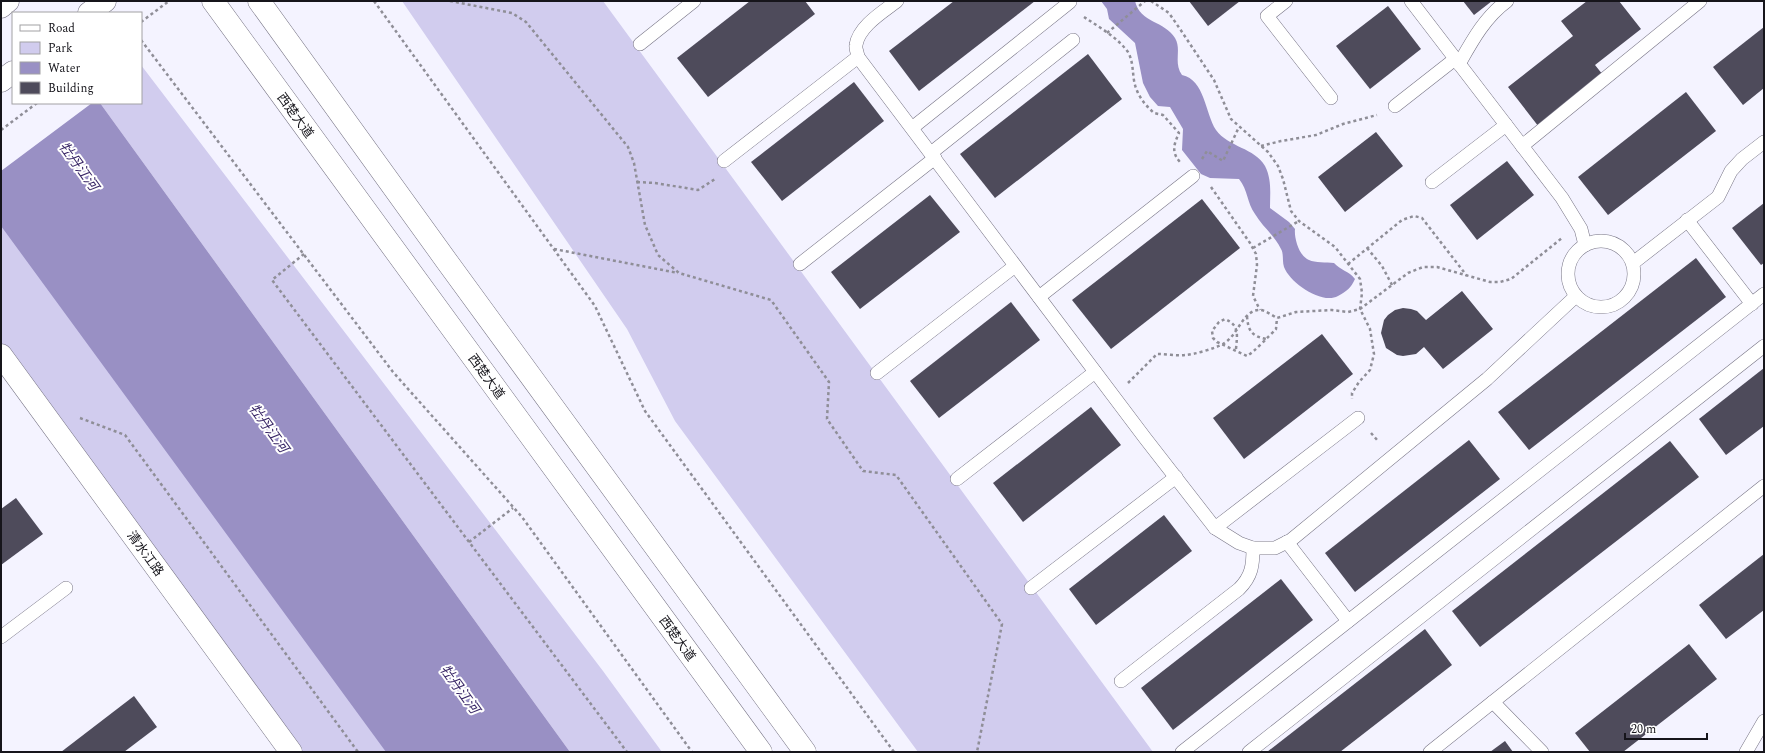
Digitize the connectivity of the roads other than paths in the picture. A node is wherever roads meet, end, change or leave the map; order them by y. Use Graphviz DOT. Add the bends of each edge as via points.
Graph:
graph roads {
  1 [pos="8,1"];
  2 [pos="213,1"];
  3 [pos="259,1"];
  4 [pos="694,1"];
  5 [pos="897,1"];
  6 [pos="1286,1"];
  7 [pos="1410,1"];
  8 [pos="1507,1"];
  9 [pos="1700,1"];
  10 [pos="1070,2"];
  11 [pos="1,7"];
  12 [pos="1072,40"];
  13 [pos="640,44"];
  14 [pos="858,57"];
  15 [pos="1457,62"];
  16 [pos="12,73"];
  17 [pos="1,81"];
  18 [pos="1331,98"];
  19 [pos="1395,106"];
  20 [pos="1506,125"];
  21 [pos="912,128"];
  22 [pos="1764,142"];
  23 [pos="1522,146"];
  24 [pos="932,156"];
  25 [pos="724,161"];
  26 [pos="1193,176"];
  27 [pos="1432,182"];
  28 [pos="1687,220"];
  29 [pos="1585,245"];
  30 [pos="1633,263"];
  31 [pos="800,264"];
  32 [pos="1015,266"];
  33 [pos="1764,294"];
  34 [pos="1576,296"];
  35 [pos="1039,297"];
  36 [pos="1752,304"];
  37 [pos="1764,346"];
  38 [pos="1,355"];
  39 [pos="1095,372"];
  40 [pos="877,373"];
  41 [pos="1358,418"];
  42 [pos="1176,477"];
  43 [pos="957,479"];
  44 [pos="1764,486"];
  45 [pos="1215,528"];
  46 [pos="1286,542"];
  47 [pos="1253,548"];
  48 [pos="66,588"];
  49 [pos="1031,588"];
  50 [pos="1348,621"];
  51 [pos="1,637"];
  52 [pos="1121,681"];
  53 [pos="1493,702"];
  54 [pos="1764,721"];
  55 [pos="290,752"];
  56 [pos="761,752"];
  57 [pos="805,752"];
  58 [pos="1182,752"];
  59 [pos="1249,752"];
  60 [pos="1430,752"];
  61 [pos="1542,752"];
  62 [pos="1746,752"];
  1 -- 11 [label="main road"];
  2 -- 56 [label="main road, 西楚大道"];
  3 -- 57 [label="main road"];
  4 -- 13 [label="lane"];
  5 -- 14 [label="lane" via="861,33 856,46"];
  6 -- 18 [label="lane" via="1267,16"];
  7 -- 15 [label="lane"];
  8 -- 15 [label="lane" via="1476,34"];
  9 -- 23 [label="lane"];
  10 -- 21 [label="lane"];
  12 -- 24 [label="lane"];
  14 -- 21 [label="lane"];
  14 -- 25 [label="lane"];
  15 -- 19 [label="lane"];
  15 -- 20 [label="lane"];
  16 -- 17 [label="main road"];
  20 -- 23 [label="lane"];
  20 -- 27 [label="lane"];
  21 -- 24 [label="lane"];
  22 -- 28 [label="lane" via="1731,171 1718,197"];
  23 -- 29 [label="lane" via="1562,198 1578,225"];
  24 -- 31 [label="lane"];
  24 -- 32 [label="lane"];
  26 -- 35 [label="lane"];
  28 -- 30 [label="lane"];
  28 -- 36 [label="lane"];
  29 -- 30 [label="lane" via="1604,240 1613,243 1628,254"];
  29 -- 34 [label="lane" via="1577,251 1569,268 1568,278"];
  30 -- 34 [label="lane" via="1632,285 1627,295 1618,302 1596,306 1585,303"];
  32 -- 35 [label="lane"];
  32 -- 40 [label="lane"];
  33 -- 36 [label="lane"];
  34 -- 46 [label="lane" via="1487,379"];
  35 -- 39 [label="lane"];
  36 -- 50 [label="lane"];
  37 -- 59 [label="lane"];
  38 -- 55 [label="main road, 清水江路"];
  39 -- 42 [label="lane"];
  39 -- 43 [label="lane"];
  41 -- 45 [label="lane"];
  42 -- 45 [label="lane"];
  42 -- 49 [label="lane"];
  44 -- 53 [label="lane"];
  45 -- 47 [label="lane" via="1239,543"];
  46 -- 47 [label="lane" via="1275,548"];
  46 -- 50 [label="lane"];
  47 -- 52 [label="lane" via="1253,567 1240,589"];
  48 -- 51 [label="lane"];
  50 -- 58 [label="lane"];
  53 -- 60 [label="lane"];
  53 -- 61 [label="lane"];
  54 -- 62 [label="lane"];
}
